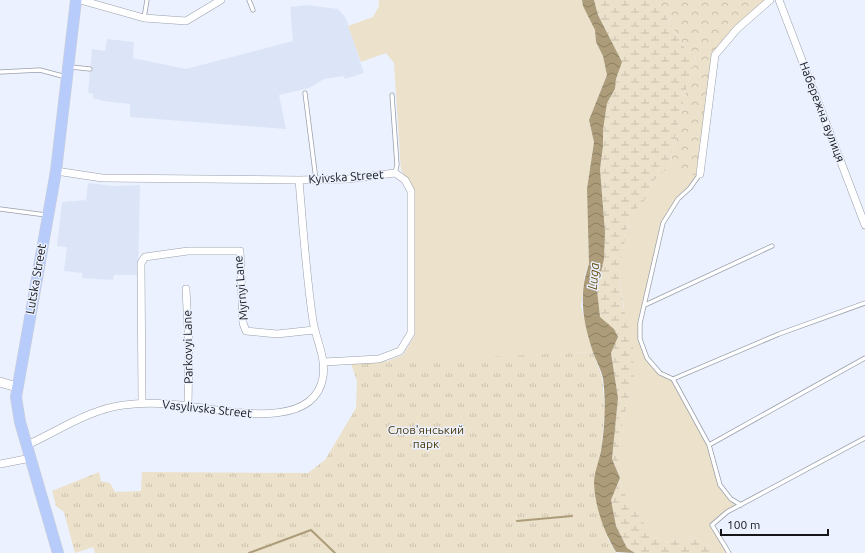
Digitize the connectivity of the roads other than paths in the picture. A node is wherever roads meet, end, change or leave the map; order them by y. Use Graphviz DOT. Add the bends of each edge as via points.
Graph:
graph roads {
  1 [pos="76,0"];
  2 [pos="80,0"];
  3 [pos="147,0"];
  4 [pos="221,0"];
  5 [pos="249,0"];
  6 [pos="770,0"];
  7 [pos="779,0"];
  8 [pos="253,10"];
  9 [pos="144,18"];
  10 [pos="90,69"];
  11 [pos="0,72"];
  12 [pos="67,72"];
  13 [pos="305,93"];
  14 [pos="392,95"];
  15 [pos="56,171"];
  16 [pos="395,173"];
  17 [pos="700,174"];
  18 [pos="299,180"];
  19 [pos="316,180"];
  20 [pos="0,209"];
  21 [pos="48,216"];
  22 [pos="865,225"];
  23 [pos="772,246"];
  24 [pos="186,289"];
  25 [pos="865,303"];
  26 [pos="645,305"];
  27 [pos="314,330"];
  28 [pos="865,358"];
  29 [pos="324,362"];
  30 [pos="673,379"];
  31 [pos="0,382"];
  32 [pos="18,387"];
  33 [pos="142,403"];
  34 [pos="188,406"];
  35 [pos="865,438"];
  36 [pos="27,445"];
  37 [pos="709,445"];
  38 [pos="31,458"];
  39 [pos="0,464"];
  40 [pos="741,505"];
  41 [pos="58,553"];
  42 [pos="729,553"];
  1 -- 12 [label="main road, Lutska Street"];
  2 -- 9 [label="street"];
  3 -- 9 [label="lane"];
  4 -- 9 [label="street" via="186,21"];
  5 -- 8 [label="lane"];
  6 -- 17 [label="street" via="737,29 715,55"];
  7 -- 22 [label="street, Набережна вулиця"];
  10 -- 12 [label="lane"];
  11 -- 12 [label="lane"];
  12 -- 15 [label="main road, Lutska Street"];
  13 -- 19 [label="lane"];
  14 -- 16 [label="lane" via="397,165"];
  15 -- 18 [label="street, Kyivska Street" via="102,178"];
  15 -- 21 [label="main road, Lutska Street"];
  16 -- 19 [label="street, Kyivska Street"];
  16 -- 29 [label="street, Kyivska Street" via="405,180 411,191 411,333 400,351 379,359"];
  17 -- 26 [label="lane" via="678,199 663,223"];
  18 -- 19 [label="street, Kyivska Street"];
  18 -- 27 [label="street, Vasylivska Street"];
  20 -- 21 [label="lane"];
  21 -- 32 [label="main road, Lutska Street"];
  23 -- 26 [label="lane"];
  24 -- 34 [label="street, Parkovyi Lane" via="190,348"];
  25 -- 30 [label="lane" via="779,334"];
  26 -- 30 [label="lane" via="640,323 640,339 644,352 660,373"];
  27 -- 29 [label="street, Vasylivska Street"];
  27 -- 33 [label="street, Myrnyi Lane" via="277,334 246,331 243,323 240,251 188,251 145,257 141,263"];
  28 -- 37 [label="lane"];
  29 -- 34 [label="street, Vasylivska Street" via="319,391 312,401 299,408 261,414"];
  30 -- 37 [label="lane"];
  31 -- 32 [label="street"];
  32 -- 36 [label="main road, Lutska Street" via="16,397"];
  33 -- 34 [label="street, Vasylivska Street"];
  33 -- 36 [label="street, Vasylivska Street" via="104,409"];
  35 -- 40 [label="lane"];
  36 -- 38 [label="main road, Lutska Street"];
  37 -- 40 [label="lane" via="720,485 731,499"];
  38 -- 39 [label="street"];
  38 -- 41 [label="main road, Lutska Street"];
  40 -- 42 [label="lane" via="727,512 712,525"];
}
